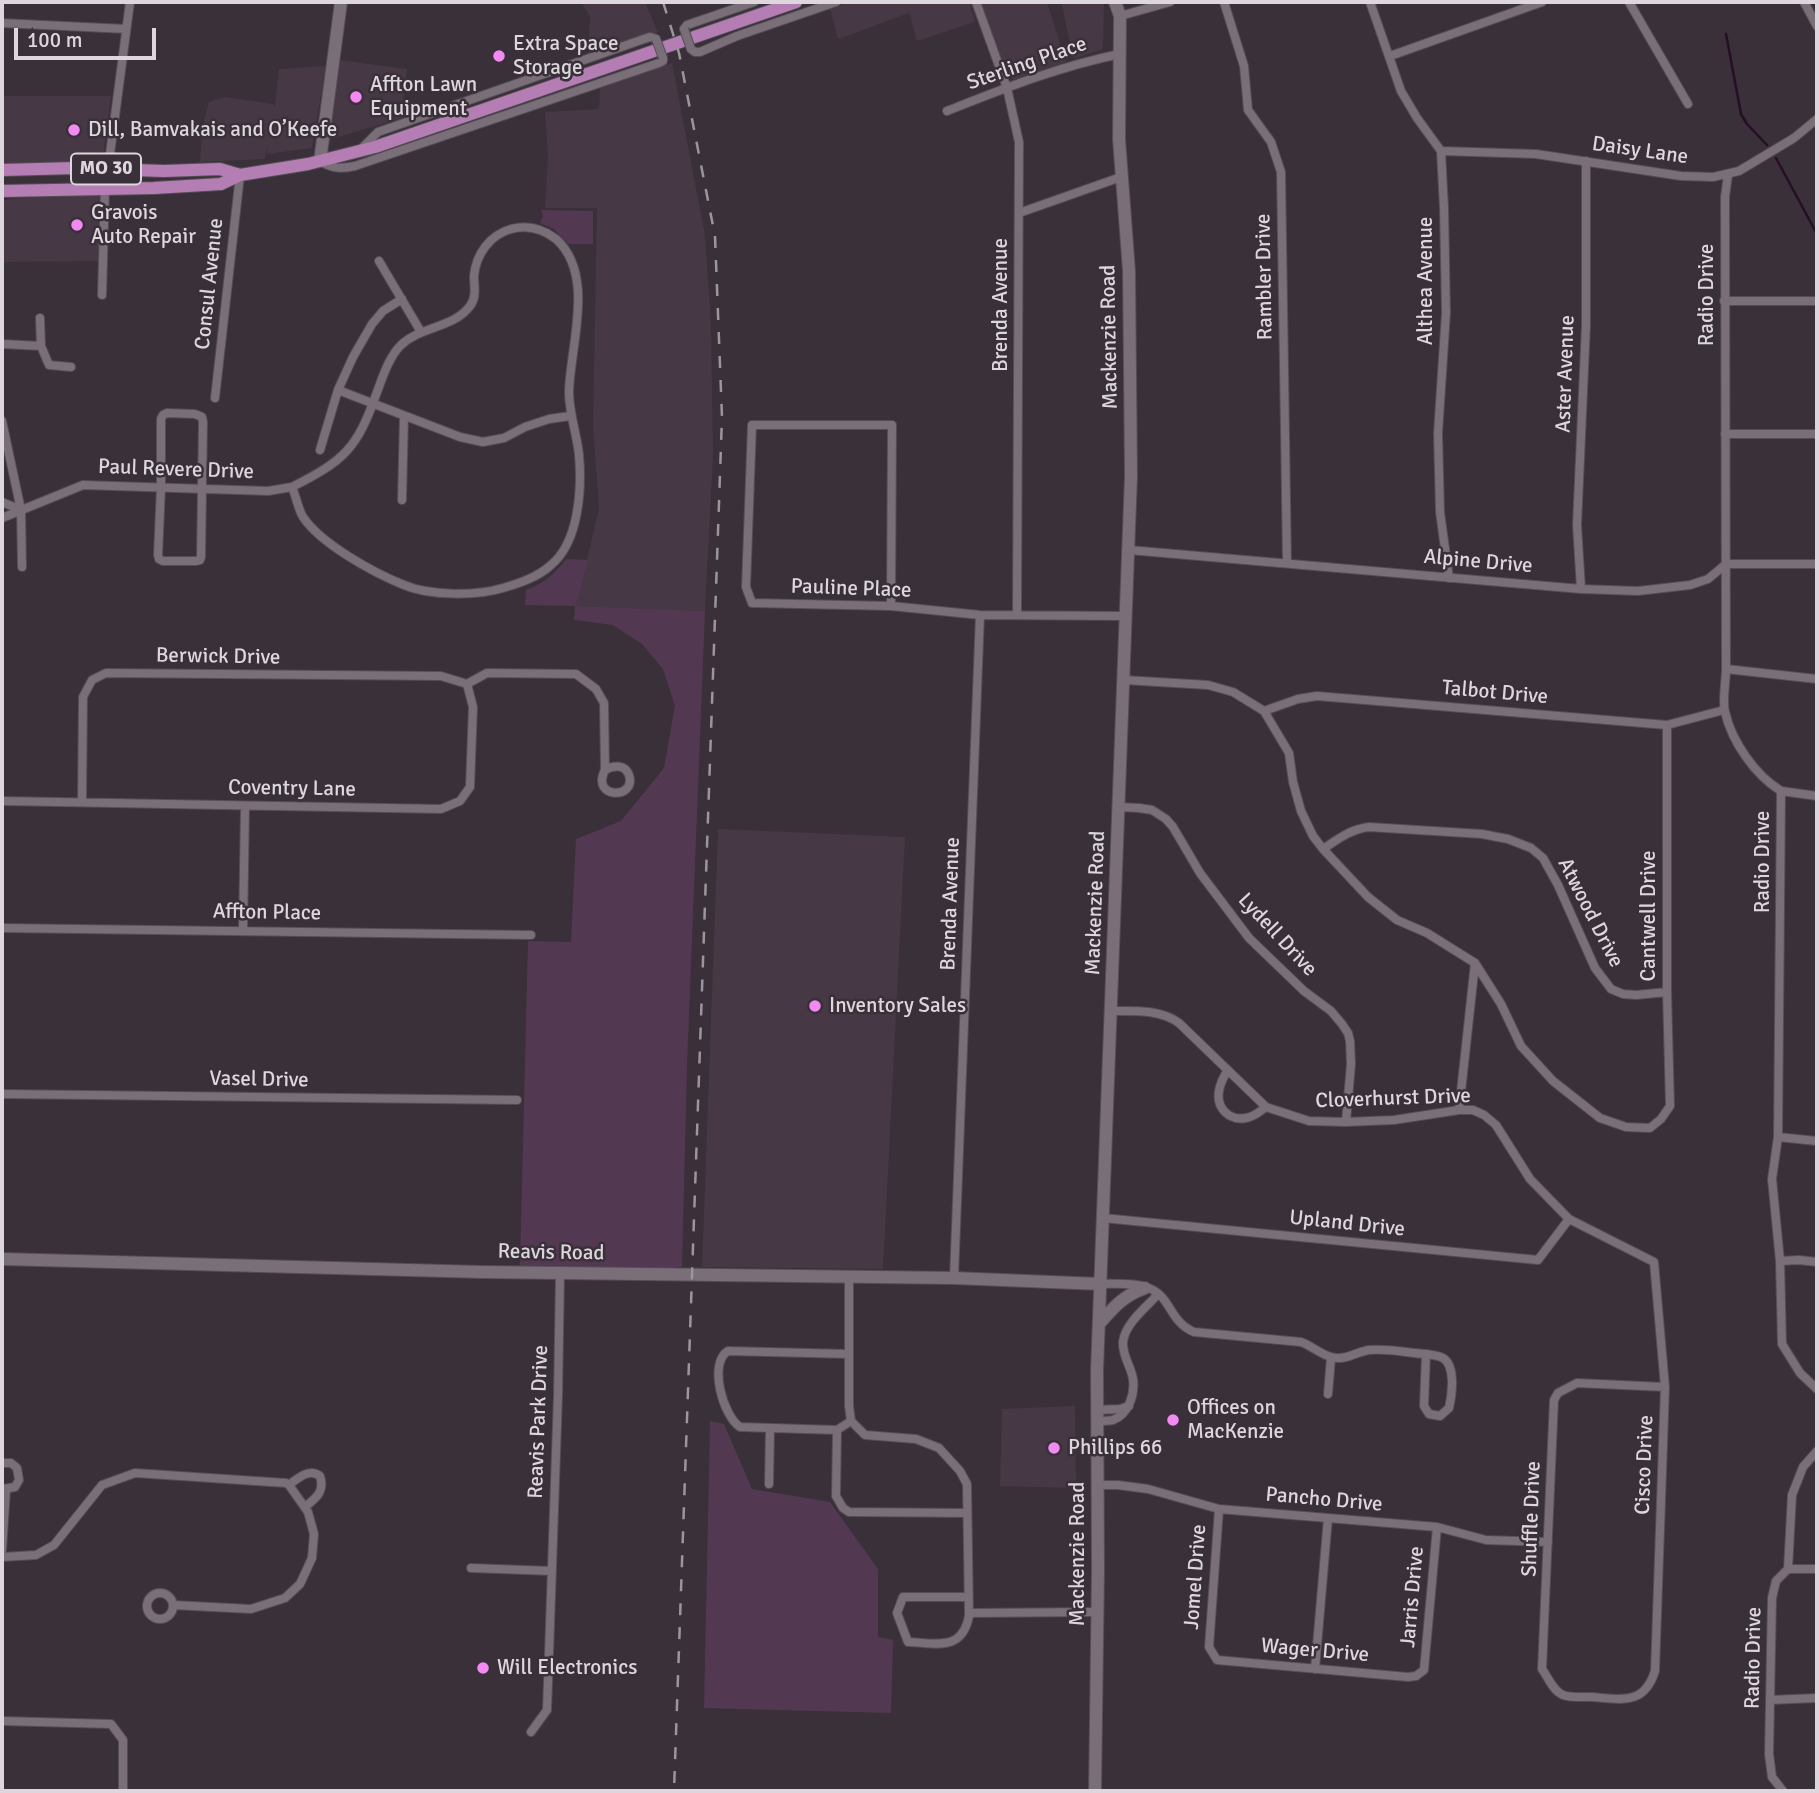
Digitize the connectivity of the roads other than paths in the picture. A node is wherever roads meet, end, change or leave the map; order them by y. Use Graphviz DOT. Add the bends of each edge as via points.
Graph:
graph roads {
  1 [pos="130,2"];
  2 [pos="341,2"];
  3 [pos="754,2"];
  4 [pos="796,2"];
  5 [pos="835,2"];
  6 [pos="976,2"];
  7 [pos="1115,2"];
  8 [pos="1125,2"];
  9 [pos="1170,2"];
  10 [pos="1224,2"];
  11 [pos="1370,2"];
  12 [pos="1542,2"];
  13 [pos="1629,2"];
  14 [pos="1804,2"];
  15 [pos="1119,16"];
  16 [pos="2,23"];
  17 [pos="1817,26"];
  18 [pos="127,29"];
  19 [pos="1119,54"];
  20 [pos="1390,56"];
  21 [pos="1007,88"];
  22 [pos="1688,104"];
  23 [pos="947,111"];
  24 [pos="1817,118"];
  25 [pos="1441,151"];
  26 [pos="357,152"];
  27 [pos="320,161"];
  28 [pos="1586,161"];
  29 [pos="108,169"];
  30 [pos="2,170"];
  31 [pos="240,175"];
  32 [pos="1728,175"];
  33 [pos="1121,177"];
  34 [pos="104,188"];
  35 [pos="2,191"];
  36 [pos="1019,213"];
  37 [pos="379,261"];
  38 [pos="102,295"];
  39 [pos="402,299"];
  40 [pos="1724,301"];
  41 [pos="1817,301"];
  42 [pos="40,318"];
  43 [pos="421,332"];
  44 [pos="2,344"];
  45 [pos="41,346"];
  46 [pos="71,367"];
  47 [pos="338,390"];
  48 [pos="215,398"];
  49 [pos="373,404"];
  50 [pos="404,416"];
  51 [pos="570,416"];
  52 [pos="2,421"];
  53 [pos="1725,434"];
  54 [pos="1817,434"];
  55 [pos="320,450"];
  56 [pos="161,486"];
  57 [pos="292,487"];
  58 [pos="201,490"];
  59 [pos="402,500"];
  60 [pos="2,502"];
  61 [pos="21,510"];
  62 [pos="2,518"];
  63 [pos="1129,550"];
  64 [pos="1287,563"];
  65 [pos="1726,564"];
  66 [pos="1817,564"];
  67 [pos="22,567"];
  68 [pos="1449,578"];
  69 [pos="1581,589"];
  70 [pos="891,606"];
  71 [pos="979,615"];
  72 [pos="1017,615"];
  73 [pos="1127,616"];
  74 [pos="1726,669"];
  75 [pos="1817,678"];
  76 [pos="1124,680"];
  77 [pos="467,684"];
  78 [pos="1724,710"];
  79 [pos="1264,711"];
  80 [pos="1667,725"];
  81 [pos="605,770"];
  82 [pos="1781,791"];
  83 [pos="1817,796"];
  84 [pos="2,801"];
  85 [pos="82,801"];
  86 [pos="246,806"];
  87 [pos="1119,807"];
  88 [pos="1323,849"];
  89 [pos="2,928"];
  90 [pos="243,930"];
  91 [pos="531,935"];
  92 [pos="1475,963"];
  93 [pos="1667,992"];
  94 [pos="1111,1010"];
  95 [pos="1227,1070"];
  96 [pos="2,1094"];
  97 [pos="517,1101"];
  98 [pos="1266,1107"];
  99 [pos="1459,1110"];
  100 [pos="1346,1122"];
  101 [pos="1779,1137"];
  102 [pos="1817,1140"];
  103 [pos="1103,1218"];
  104 [pos="1569,1219"];
  105 [pos="2,1259"];
  106 [pos="1780,1261"];
  107 [pos="1654,1262"];
  108 [pos="1817,1262"];
  109 [pos="560,1273"];
  110 [pos="849,1277"];
  111 [pos="954,1278"];
  112 [pos="1100,1284"];
  113 [pos="1145,1288"];
  114 [pos="1158,1294"];
  115 [pos="1098,1325"];
  116 [pos="848,1354"];
  117 [pos="1426,1354"];
  118 [pos="1331,1357"];
  119 [pos="1665,1387"];
  120 [pos="1817,1388"];
  121 [pos="1328,1394"];
  122 [pos="1097,1415"];
  123 [pos="851,1421"];
  124 [pos="770,1428"];
  125 [pos="837,1430"];
  126 [pos="1817,1451"];
  127 [pos="2,1463"];
  128 [pos="287,1484"];
  129 [pos="769,1484"];
  130 [pos="1097,1485"];
  131 [pos="4,1489"];
  132 [pos="305,1507"];
  133 [pos="1219,1509"];
  134 [pos="967,1513"];
  135 [pos="1328,1518"];
  136 [pos="1437,1527"];
  137 [pos="1548,1542"];
  138 [pos="2,1550"];
  139 [pos="2,1557"];
  140 [pos="471,1568"];
  141 [pos="1788,1569"];
  142 [pos="1817,1569"];
  143 [pos="552,1571"];
  144 [pos="968,1597"];
  145 [pos="173,1605"];
  146 [pos="1097,1612"];
  147 [pos="969,1613"];
  148 [pos="1209,1647"];
  149 [pos="1315,1669"];
  150 [pos="1542,1669"];
  151 [pos="1424,1670"];
  152 [pos="1817,1698"];
  153 [pos="1770,1700"];
  154 [pos="2,1721"];
  155 [pos="531,1732"];
  156 [pos="123,1791"];
  157 [pos="1095,1791"];
  158 [pos="1783,1791"];
  1 -- 18 [label="street"];
  2 -- 27 [label="main road"];
  3 -- 5 [label="street, bridge" via="687,25 684,29 691,49 700,52"];
  4 -- 26 [label="main road, MO 30"];
  6 -- 21 [label="street, Brenda Avenue"];
  7 -- 15 [label="main road, Mackenzie Road"];
  8 -- 15 [label="main road, Mackenzie Road"];
  9 -- 15 [label="street"];
  10 -- 64 [label="street, Rambler Drive" via="1244,66 1248,110 1271,142 1281,172"];
  11 -- 20 [label="street"];
  12 -- 20 [label="street"];
  13 -- 22 [label="street"];
  14 -- 17 [label="street"];
  15 -- 19 [label="main road, Mackenzie Road"];
  16 -- 18 [label="street"];
  18 -- 29 [label="street"];
  19 -- 21 [label="street, Sterling Place"];
  19 -- 33 [label="main road, Mackenzie Road"];
  20 -- 25 [label="street" via="1401,91"];
  21 -- 23 [label="street, Sterling Place"];
  21 -- 36 [label="street, Brenda Avenue" via="1019,142"];
  24 -- 32 [label="street, Daisy Lane" via="1794,138"];
  25 -- 28 [label="street, Daisy Lane" via="1536,153"];
  25 -- 68 [label="street, Althea Avenue" via="1446,313 1438,433 1440,512"];
  26 -- 27 [label="main road, MO 30"];
  26 -- 27 [label="street, bridge" via="378,132 650,37 656,39 663,58 355,166 329,167"];
  27 -- 31 [label="main road, MO 30"];
  28 -- 32 [label="street, Daisy Lane" via="1681,176"];
  28 -- 69 [label="street, Aster Avenue" via="1586,325 1577,525"];
  29 -- 30 [label="main road, MO 30"];
  29 -- 31 [label="main road, MO 30" via="220,169"];
  31 -- 34 [label="main road, MO 30" via="221,184"];
  31 -- 48 [label="street, Consul Avenue"];
  32 -- 40 [label="street, Radio Drive"];
  33 -- 36 [label="street"];
  33 -- 63 [label="main road, Mackenzie Road" via="1130,297"];
  34 -- 35 [label="main road, MO 30"];
  34 -- 38 [label="street"];
  36 -- 72 [label="street, Brenda Avenue"];
  37 -- 39 [label="street"];
  39 -- 43 [label="street"];
  39 -- 47 [label="street" via="372,324"];
  40 -- 41 [label="street"];
  40 -- 53 [label="street, Radio Drive"];
  42 -- 45 [label="street"];
  43 -- 49 [label="street, Paul Revere Drive" via="391,358"];
  43 -- 51 [label="street, Paul Revere Drive" via="463,315 472,303 476,262 490,239 522,227 540,229 561,244 575,273 577,326"];
  44 -- 45 [label="street"];
  45 -- 46 [label="street" via="49,365"];
  47 -- 49 [label="street"];
  47 -- 55 [label="street"];
  49 -- 50 [label="street"];
  49 -- 57 [label="street, Paul Revere Drive" via="345,454"];
  50 -- 51 [label="street" via="483,442"];
  50 -- 59 [label="street"];
  51 -- 57 [label="street, Paul Revere Drive" via="579,454 574,529 552,565 495,590 430,593 379,573 330,544 303,516"];
  52 -- 61 [label="street"];
  53 -- 54 [label="street"];
  53 -- 65 [label="street, Radio Drive"];
  56 -- 58 [label="street, Paul Revere Drive"];
  56 -- 58 [label="street" via="161,419 167,413 195,414 203,422"];
  56 -- 58 [label="street" via="158,555 163,561 200,560"];
  56 -- 61 [label="street, Paul Revere Drive" via="83,485"];
  57 -- 58 [label="street, Paul Revere Drive"];
  60 -- 61 [label="street"];
  61 -- 62 [label="street, Paul Revere Drive"];
  61 -- 67 [label="street"];
  63 -- 64 [label="street, Alpine Drive"];
  63 -- 73 [label="main road, Mackenzie Road"];
  64 -- 68 [label="street, Alpine Drive"];
  65 -- 66 [label="street"];
  65 -- 69 [label="street, Alpine Drive" via="1708,579 1690,585 1637,591"];
  65 -- 74 [label="street, Radio Drive"];
  68 -- 69 [label="street, Alpine Drive"];
  70 -- 70 [label="street, Pauline Place" via="752,603 746,587 752,425 891,425"];
  70 -- 71 [label="street, Pauline Place"];
  71 -- 72 [label="street, Pauline Place"];
  71 -- 111 [label="street, Brenda Avenue"];
  72 -- 73 [label="street, Pauline Place"];
  73 -- 76 [label="main road, Mackenzie Road"];
  74 -- 75 [label="street"];
  74 -- 78 [label="street, Radio Drive"];
  76 -- 79 [label="street" via="1208,685 1233,692"];
  76 -- 87 [label="main road, Mackenzie Road"];
  77 -- 81 [label="street" via="487,673 576,674 596,689 604,703"];
  77 -- 85 [label="street, Berwick Drive" via="441,676 106,673 92,680 83,697"];
  77 -- 86 [label="street, Coventry Lane" via="473,707 470,787 460,801 441,809"];
  78 -- 80 [label="street, Talbot Drive"];
  78 -- 82 [label="street, Radio Drive" via="1753,766"];
  79 -- 80 [label="street, Talbot Drive" via="1317,696"];
  79 -- 88 [label="street" via="1289,753 1301,811"];
  80 -- 93 [label="street, Cantwell Drive"];
  82 -- 83 [label="street"];
  82 -- 101 [label="street, Radio Drive"];
  84 -- 85 [label="street, Coventry Lane"];
  85 -- 86 [label="street, Coventry Lane"];
  86 -- 90 [label="street"];
  87 -- 94 [label="main road, Mackenzie Road"];
  87 -- 100 [label="street, Lydell Drive" via="1152,810 1166,819 1249,937 1348,1032 1351,1064"];
  88 -- 92 [label="street" via="1397,920"];
  88 -- 93 [label="street, Atwood Drive" via="1348,832 1369,827 1482,834 1531,848 1543,858 1595,968 1611,989 1636,995"];
  89 -- 90 [label="street, Affton Place"];
  90 -- 91 [label="street, Affton Place"];
  92 -- 93 [label="street, Cantwell Drive" via="1521,1046 1553,1081 1600,1118 1626,1127 1650,1128 1670,1107"];
  92 -- 99 [label="street"];
  94 -- 95 [label="street, Cloverhurst Drive" via="1171,1017"];
  94 -- 103 [label="main road, Mackenzie Road"];
  95 -- 98 [label="street, Cloverhurst Drive"];
  95 -- 98 [label="street" via="1218,1091 1223,1111 1244,1119"];
  96 -- 97 [label="street, Vasel Drive"];
  98 -- 100 [label="street, Cloverhurst Drive" via="1309,1121"];
  99 -- 100 [label="street, Cloverhurst Drive"];
  99 -- 104 [label="street, Cloverhurst Drive" via="1473,1110 1490,1119 1530,1179"];
  101 -- 102 [label="street"];
  101 -- 106 [label="street, Radio Drive" via="1772,1179"];
  103 -- 104 [label="street, Upland Drive" via="1538,1260"];
  103 -- 112 [label="main road, Mackenzie Road"];
  104 -- 107 [label="street, Cloverhurst Drive"];
  105 -- 109 [label="main road, Reavis Road"];
  106 -- 108 [label="street"];
  106 -- 120 [label="street, Radio Drive" via="1782,1344 1800,1373"];
  107 -- 119 [label="street, Cisco Drive"];
  109 -- 110 [label="main road, Reavis Road"];
  109 -- 143 [label="street, Reavis Park Drive"];
  110 -- 111 [label="main road, Reavis Road"];
  110 -- 116 [label="street"];
  111 -- 112 [label="main road, Reavis Road"];
  112 -- 113 [label="street"];
  112 -- 115 [label="main road, Mackenzie Road"];
  113 -- 114 [label="street"];
  113 -- 115 [label="main road" via="1124,1298"];
  114 -- 118 [label="street" via="1180,1324 1194,1332 1301,1342"];
  114 -- 122 [label="street" via="1124,1335 1123,1348 1133,1376 1129,1406"];
  115 -- 122 [label="main road, Mackenzie Road"];
  116 -- 123 [label="street"];
  116 -- 124 [label="street" via="724,1353 720,1388 728,1415 740,1427"];
  117 -- 117 [label="street" via="1444,1359 1450,1370 1449,1408 1440,1416 1429,1414 1424,1406"];
  117 -- 118 [label="street" via="1370,1350 1348,1358"];
  118 -- 121 [label="street"];
  119 -- 137 [label="street, Shuffle Drive" via="1577,1382 1558,1393 1554,1400"];
  119 -- 150 [label="street, Cisco Drive" via="1651,1684 1628,1699 1564,1695 1554,1689"];
  122 -- 130 [label="main road, Mackenzie Road"];
  123 -- 125 [label="street"];
  123 -- 134 [label="street" via="865,1435 916,1438 939,1448 967,1484"];
  124 -- 125 [label="street"];
  124 -- 129 [label="street"];
  125 -- 134 [label="street" via="835,1496 849,1512"];
  126 -- 141 [label="street, Radio Drive" via="1803,1467 1791,1495"];
  127 -- 131 [label="street" via="17,1468 19,1480 15,1487"];
  128 -- 132 [label="street"];
  128 -- 132 [label="street" via="307,1473 320,1476 320,1495"];
  128 -- 139 [label="street" via="135,1473 102,1485 54,1545 36,1555"];
  130 -- 133 [label="street, Pancho Drive" via="1148,1489"];
  130 -- 146 [label="main road, Mackenzie Road"];
  131 -- 138 [label="street"];
  132 -- 145 [label="street" via="314,1534 312,1558 300,1584 285,1598 251,1609"];
  133 -- 135 [label="street, Pancho Drive"];
  133 -- 148 [label="street, Jomel Drive"];
  134 -- 144 [label="street"];
  135 -- 136 [label="street, Pancho Drive"];
  135 -- 149 [label="street"];
  136 -- 137 [label="street, Pancho Drive" via="1486,1540"];
  136 -- 151 [label="street, Jarris Drive"];
  137 -- 150 [label="street, Shuffle Drive"];
  140 -- 143 [label="street"];
  141 -- 142 [label="street"];
  141 -- 153 [label="street, Radio Drive" via="1776,1581 1772,1598"];
  143 -- 155 [label="street, Reavis Park Drive" via="547,1710"];
  144 -- 147 [label="street"];
  144 -- 147 [label="street" via="903,1597 897,1613 908,1642 950,1643 962,1636"];
  146 -- 147 [label="street"];
  146 -- 157 [label="main road, Mackenzie Road"];
  148 -- 149 [label="street, Wager Drive" via="1217,1660"];
  149 -- 151 [label="street, Wager Drive" via="1408,1677"];
  152 -- 153 [label="street"];
  153 -- 158 [label="street, Radio Drive" via="1772,1777"];
  154 -- 156 [label="street" via="111,1724 123,1740"];
}
